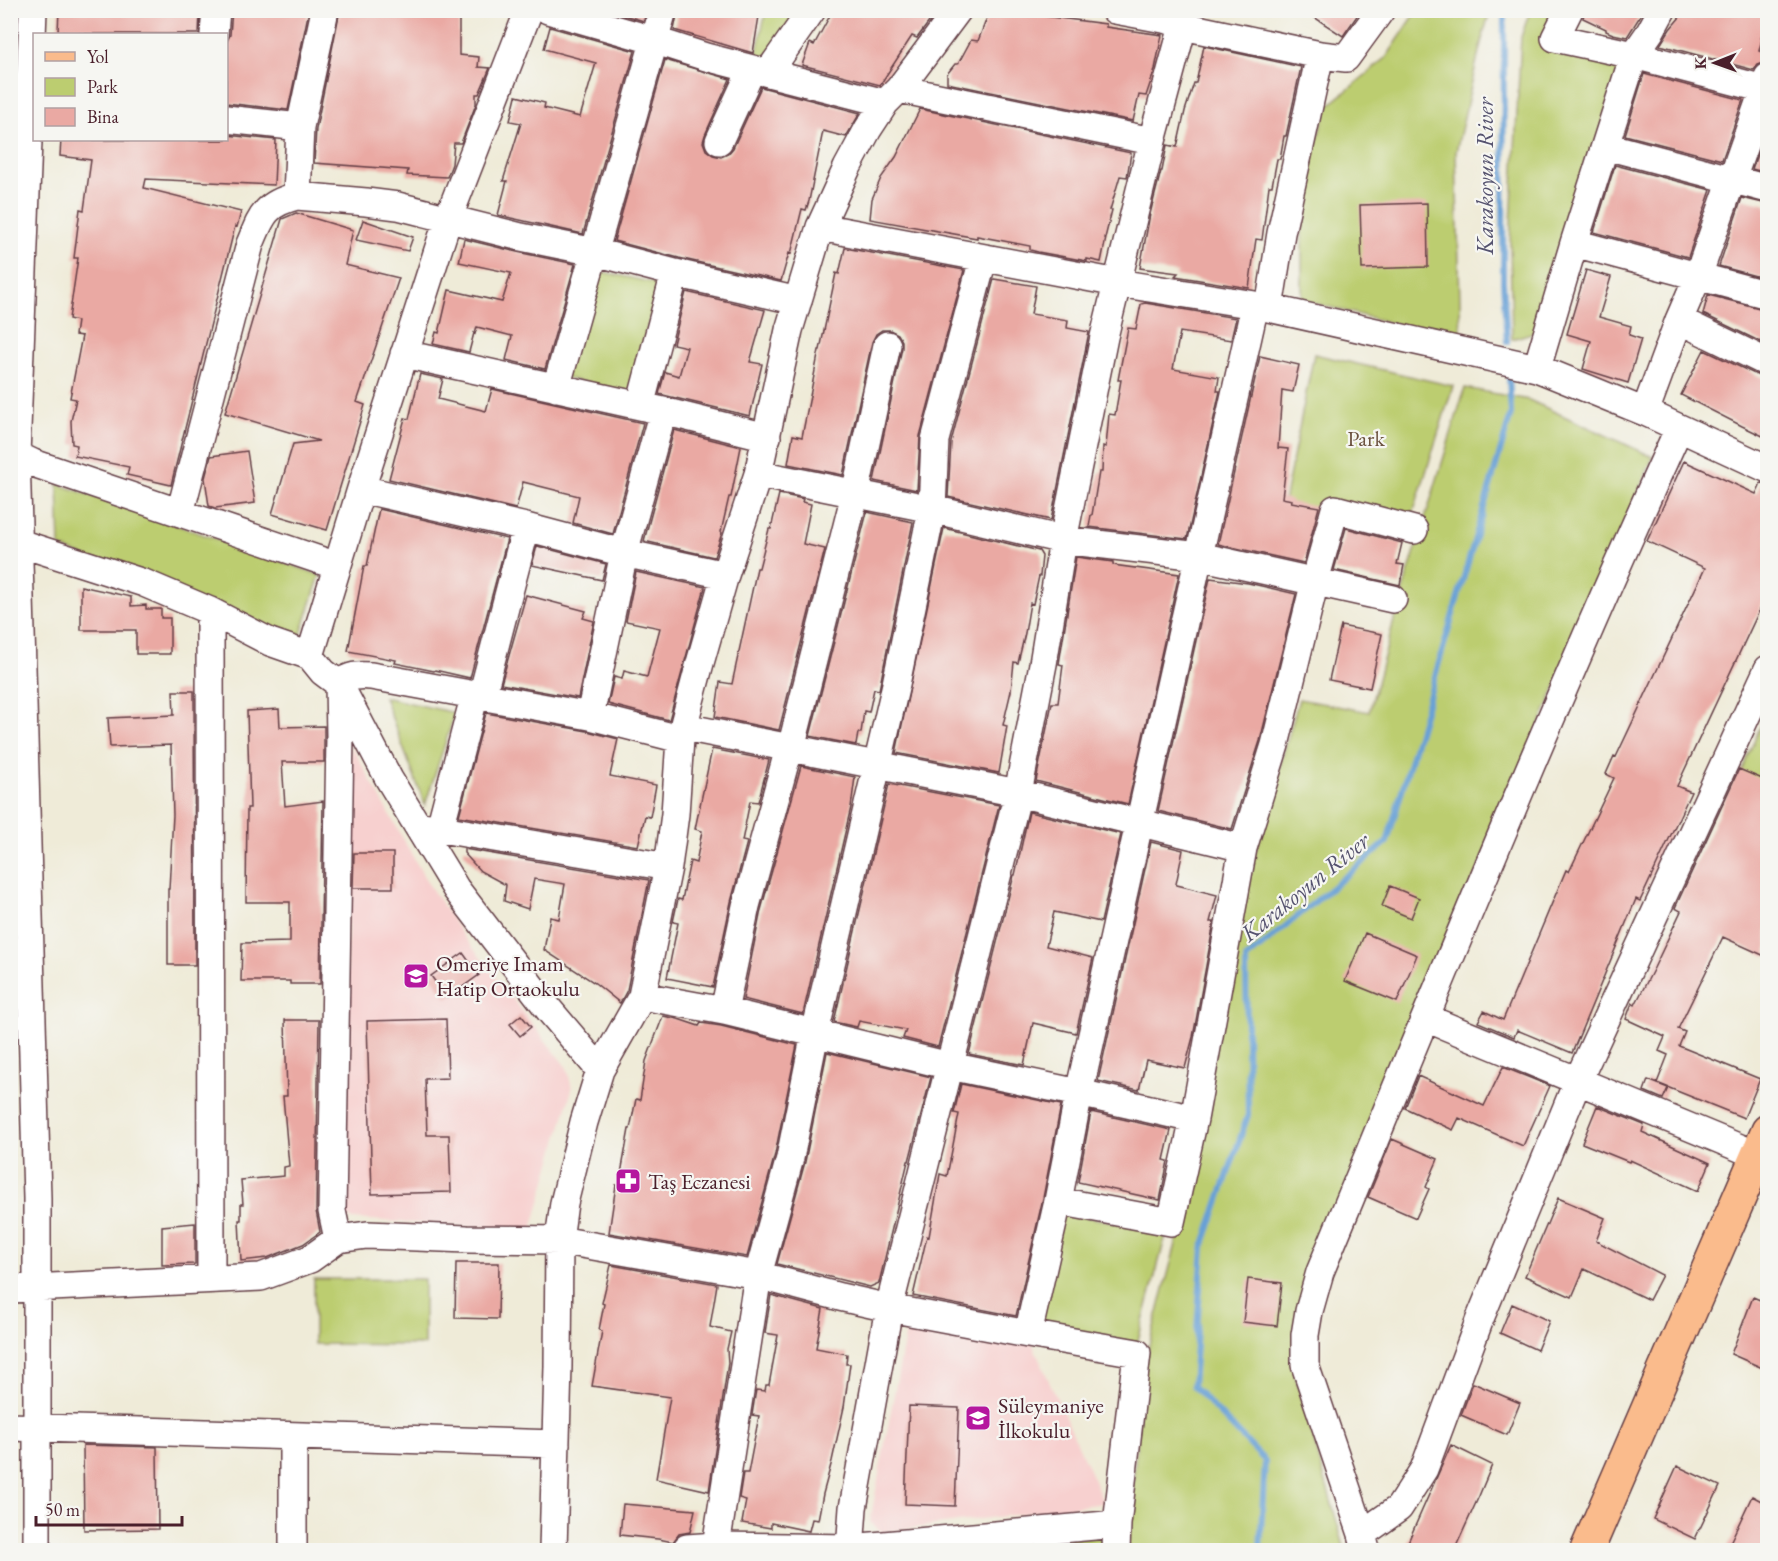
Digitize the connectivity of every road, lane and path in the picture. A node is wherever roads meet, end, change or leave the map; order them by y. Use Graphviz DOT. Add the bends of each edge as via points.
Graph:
graph roads {
  1 [pos="33,10"];
  2 [pos="216,10"];
  3 [pos="325,10"];
  4 [pos="529,10"];
  5 [pos="548,10"];
  6 [pos="663,10"];
  7 [pos="812,10"];
  8 [pos="958,10"];
  9 [pos="1115,10"];
  10 [pos="1381,10"];
  11 [pos="1569,10"];
  12 [pos="1662,10"];
  13 [pos="1176,19"];
  14 [pos="214,33"];
  15 [pos="653,40"];
  16 [pos="1320,55"];
  17 [pos="1634,55"];
  18 [pos="760,71"];
  19 [pos="1766,86"];
  20 [pos="892,96"];
  21 [pos="228,119"];
  22 [pos="300,127"];
  23 [pos="719,141"];
  24 [pos="1152,141"];
  25 [pos="1606,146"];
  26 [pos="1732,179"];
  27 [pos="1767,189"];
  28 [pos="297,196"];
  29 [pos="448,219"];
  30 [pos="820,227"];
  31 [pos="1574,243"];
  32 [pos="596,252"];
  33 [pos="983,259"];
  34 [pos="675,273"];
  35 [pos="1698,276"];
  36 [pos="1118,283"];
  37 [pos="1767,295"];
  38 [pos="798,301"];
  39 [pos="1262,307"];
  40 [pos="1679,320"];
  41 [pos="887,345"];
  42 [pos="404,354"];
  43 [pos="1767,363"];
  44 [pos="1537,368"];
  45 [pos="556,388"];
  46 [pos="652,409"];
  47 [pos="1645,412"];
  48 [pos="1679,428"];
  49 [pos="767,436"];
  50 [pos="13,454"];
  51 [pos="1767,469"];
  52 [pos="758,474"];
  53 [pos="361,489"];
  54 [pos="855,494"];
  55 [pos="932,509"];
  56 [pos="180,513"];
  57 [pos="526,527"];
  58 [pos="1414,530"];
  59 [pos="14,540"];
  60 [pos="1063,540"];
  61 [pos="624,553"];
  62 [pos="1199,556"];
  63 [pos="337,566"];
  64 [pos="724,575"];
  65 [pos="1315,581"];
  66 [pos="1393,599"];
  67 [pos="210,611"];
  68 [pos="310,656"];
  69 [pos="1767,669"];
  70 [pos="339,684"];
  71 [pos="479,695"];
  72 [pos="590,716"];
  73 [pos="682,733"];
  74 [pos="791,748"];
  75 [pos="876,766"];
  76 [pos="1017,793"];
  77 [pos="1140,824"];
  78 [pos="429,826"];
  79 [pos="1243,848"];
  80 [pos="668,867"];
  81 [pos="642,996"];
  82 [pos="724,1011"];
  83 [pos="1426,1018"];
  84 [pos="815,1033"];
  85 [pos="950,1066"];
  86 [pos="600,1070"];
  87 [pos="1578,1080"];
  88 [pos="1079,1093"];
  89 [pos="1194,1119"];
  90 [pos="1762,1143"];
  91 [pos="1058,1201"];
  92 [pos="338,1239"];
  93 [pos="559,1240"];
  94 [pos="758,1275"];
  95 [pos="211,1279"];
  96 [pos="24,1288"];
  97 [pos="889,1308"];
  98 [pos="1028,1334"];
  99 [pos="24,1428"];
  100 [pos="293,1436"];
  101 [pos="556,1444"];
  102 [pos="1117,1537"];
  103 [pos="1364,1542"];
  104 [pos="1591,1545"];
  105 [pos="716,1546"];
  106 [pos="850,1549"];
  107 [pos="37,1551"];
  108 [pos="293,1551"];
  109 [pos="553,1551"];
  110 [pos="687,1551"];
  1 -- 50 [label="street"];
  2 -- 14 [label="street"];
  3 -- 22 [label="street"];
  4 -- 29 [label="street"];
  5 -- 15 [label="street"];
  6 -- 15 [label="street"];
  7 -- 18 [label="street"];
  8 -- 20 [label="street"];
  9 -- 13 [label="street"];
  10 -- 16 [label="street" via="1346,58"];
  11 -- 17 [label="street" via="1555,38"];
  12 -- 17 [label="street"];
  13 -- 16 [label="street"];
  13 -- 24 [label="street"];
  15 -- 18 [label="street"];
  15 -- 32 [label="street"];
  16 -- 39 [label="street"];
  17 -- 19 [label="street"];
  17 -- 25 [label="street"];
  18 -- 20 [label="street"];
  18 -- 23 [label="street"];
  19 -- 26 [label="street"];
  20 -- 24 [label="street"];
  20 -- 30 [label="street" via="862,139"];
  21 -- 22 [label="street"];
  22 -- 28 [label="street"];
  24 -- 36 [label="street"];
  25 -- 26 [label="street"];
  25 -- 31 [label="street"];
  26 -- 27 [label="street"];
  26 -- 35 [label="street"];
  28 -- 29 [label="street" via="398,206"];
  28 -- 56 [label="street" via="268,208 250,244"];
  29 -- 32 [label="street"];
  29 -- 42 [label="street"];
  30 -- 33 [label="street"];
  30 -- 38 [label="street"];
  31 -- 35 [label="street"];
  31 -- 44 [label="street"];
  32 -- 34 [label="street"];
  32 -- 45 [label="street"];
  33 -- 36 [label="street"];
  33 -- 55 [label="street" via="935,440"];
  34 -- 38 [label="street"];
  34 -- 46 [label="street"];
  35 -- 37 [label="street"];
  35 -- 40 [label="street"];
  36 -- 39 [label="street"];
  36 -- 60 [label="street"];
  38 -- 49 [label="street"];
  39 -- 44 [label="street"];
  39 -- 62 [label="street"];
  40 -- 43 [label="street"];
  40 -- 47 [label="street"];
  41 -- 54 [label="street"];
  42 -- 45 [label="street"];
  42 -- 53 [label="street"];
  44 -- 47 [label="street"];
  45 -- 46 [label="street"];
  46 -- 49 [label="street"];
  46 -- 61 [label="street"];
  47 -- 48 [label="street"];
  48 -- 51 [label="street"];
  48 -- 83 [label="street" via="1610,580"];
  49 -- 52 [label="street"];
  50 -- 56 [label="street"];
  50 -- 59 [label="street"];
  52 -- 54 [label="street"];
  52 -- 64 [label="street"];
  53 -- 57 [label="street"];
  53 -- 63 [label="street"];
  54 -- 55 [label="street"];
  54 -- 74 [label="street"];
  55 -- 60 [label="street"];
  55 -- 75 [label="street"];
  56 -- 63 [label="street"];
  57 -- 61 [label="street"];
  57 -- 71 [label="street"];
  58 -- 65 [label="street" via="1335,509"];
  59 -- 67 [label="street" via="144,583"];
  59 -- 96 [label="street" via="37,1198"];
  60 -- 62 [label="street"];
  60 -- 76 [label="street"];
  61 -- 64 [label="street"];
  61 -- 72 [label="street"];
  62 -- 65 [label="street"];
  62 -- 77 [label="street"];
  63 -- 68 [label="street"];
  64 -- 73 [label="street"];
  65 -- 66 [label="street"];
  65 -- 79 [label="street" via="1275,745"];
  67 -- 68 [label="street" via="270,642"];
  67 -- 95 [label="street"];
  68 -- 70 [label="street"];
  69 -- 87 [label="street"];
  70 -- 71 [label="street" via="358,675"];
  70 -- 78 [label="street" via="389,778"];
  70 -- 92 [label="street" via="332,1210"];
  71 -- 72 [label="street"];
  71 -- 78 [label="street"];
  72 -- 73 [label="street"];
  73 -- 74 [label="street"];
  73 -- 80 [label="street"];
  74 -- 75 [label="street"];
  74 -- 82 [label="street" via="746,906"];
  75 -- 76 [label="street"];
  75 -- 84 [label="street"];
  76 -- 77 [label="street"];
  76 -- 85 [label="street"];
  77 -- 79 [label="street"];
  77 -- 88 [label="street"];
  78 -- 80 [label="street"];
  78 -- 86 [label="street" via="456,889"];
  79 -- 89 [label="street"];
  80 -- 81 [label="street"];
  81 -- 82 [label="street"];
  81 -- 86 [label="street"];
  82 -- 84 [label="street"];
  83 -- 87 [label="street"];
  83 -- 103 [label="street" via="1320,1272 1305,1335 1305,1365"];
  84 -- 85 [label="street"];
  84 -- 94 [label="street" via="790,1158"];
  85 -- 88 [label="street"];
  85 -- 97 [label="street"];
  86 -- 93 [label="street" via="564,1203"];
  87 -- 90 [label="street"];
  87 -- 103 [label="street" via="1481,1316 1424,1469 1399,1508"];
  88 -- 89 [label="street"];
  88 -- 91 [label="street"];
  89 -- 91 [label="street" via="1171,1222"];
  90 -- 104 [label="main road"];
  91 -- 98 [label="street"];
  92 -- 93 [label="street" via="367,1235"];
  92 -- 95 [label="street" via="310,1259 261,1276"];
  93 -- 94 [label="street"];
  93 -- 101 [label="street"];
  94 -- 97 [label="street"];
  94 -- 105 [label="street"];
  95 -- 96 [label="street"];
  96 -- 99 [label="street"];
  97 -- 98 [label="street"];
  97 -- 106 [label="street" via="853,1508"];
  98 -- 102 [label="street" via="1137,1353"];
  99 -- 100 [label="street"];
  99 -- 107 [label="street"];
  100 -- 101 [label="street"];
  100 -- 108 [label="street"];
  101 -- 109 [label="street"];
  102 -- 106 [label="street"];
  105 -- 106 [label="street"];
  105 -- 110 [label="street"];
}
